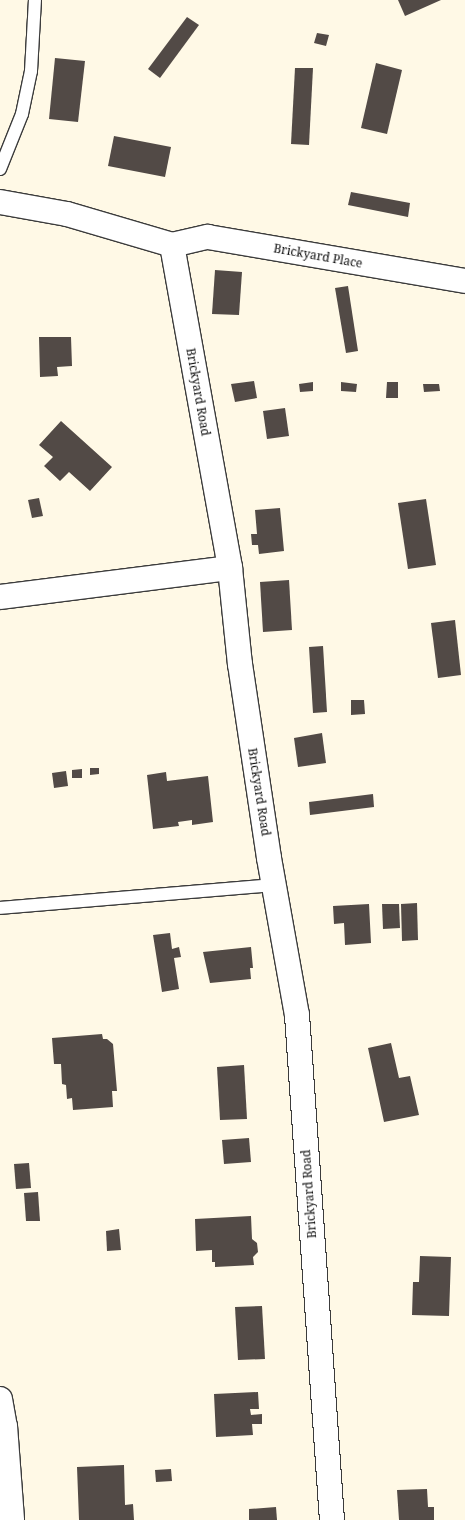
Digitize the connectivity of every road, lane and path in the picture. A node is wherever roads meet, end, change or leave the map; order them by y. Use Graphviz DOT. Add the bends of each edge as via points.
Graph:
graph roads {
  1 [pos="35,0"];
  2 [pos="0,169"];
  3 [pos="0,202"];
  4 [pos="172,245"];
  5 [pos="465,281"];
  6 [pos="230,568"];
  7 [pos="0,597"];
  8 [pos="274,885"];
  9 [pos="0,908"];
  10 [pos="0,1399"];
  11 [pos="12,1520"];
  12 [pos="332,1520"];
  1 -- 2 [label="lane" via="31,71 22,114"];
  3 -- 4 [label="street" via="67,214"];
  4 -- 5 [label="street, Brickyard Place" via="208,237"];
  4 -- 6 [label="street, Brickyard Road"];
  6 -- 7 [label="street"];
  6 -- 8 [label="street, Brickyard Road" via="240,664"];
  8 -- 9 [label="lane"];
  8 -- 12 [label="street, Brickyard Road" via="297,1015"];
  10 -- 11 [label="street"];
}
